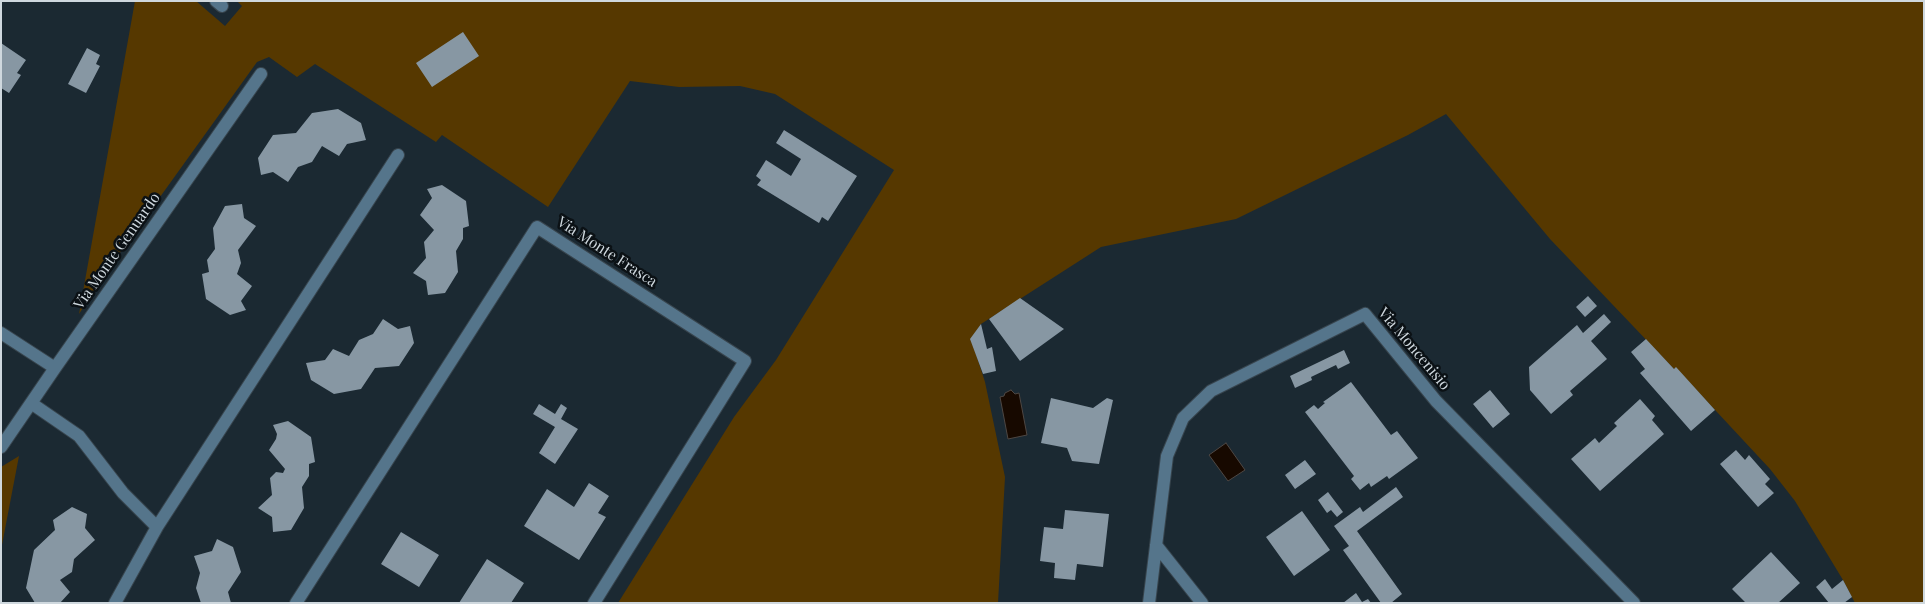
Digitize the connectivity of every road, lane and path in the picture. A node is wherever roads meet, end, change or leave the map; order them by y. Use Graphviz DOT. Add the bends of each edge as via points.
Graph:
graph roads {
  1 [pos="261,74"];
  2 [pos="398,155"];
  3 [pos="1,333"];
  4 [pos="55,368"];
  5 [pos="31,403"];
  6 [pos="1,447"];
  7 [pos="158,527"];
  8 [pos="1156,545"];
  9 [pos="115,603"];
  10 [pos="296,603"];
  11 [pos="594,603"];
  12 [pos="1149,603"];
  13 [pos="1202,603"];
  14 [pos="1634,603"];
  1 -- 4 [label="street, Via Monte Genuardo"];
  2 -- 7 [label="street"];
  3 -- 4 [label="street"];
  4 -- 5 [label="street, Via Monte Genuardo"];
  5 -- 6 [label="street, Via Monte Genuardo"];
  5 -- 7 [label="street" via="79,436 123,493"];
  7 -- 9 [label="street"];
  8 -- 12 [label="street, Via Moncenisio"];
  8 -- 13 [label="street"];
  8 -- 14 [label="street, Via Moncenisio" via="1167,456 1183,418 1211,391 1365,314 1436,401"];
  10 -- 11 [label="street, Via Monte Frasca" via="537,226 745,361"];
}
